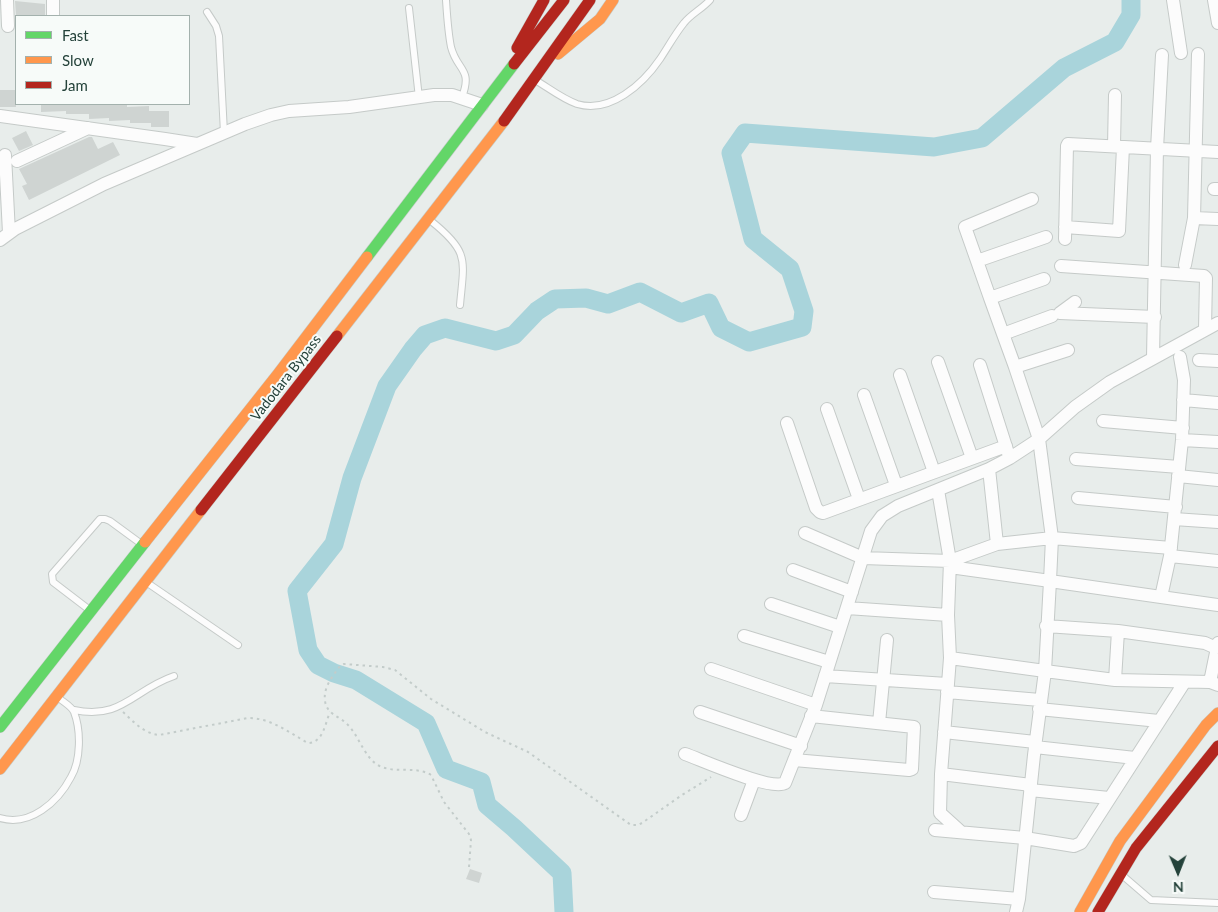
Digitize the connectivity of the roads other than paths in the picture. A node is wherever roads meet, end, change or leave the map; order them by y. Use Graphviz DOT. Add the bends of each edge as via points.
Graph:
graph roads {
  1 [pos="7,0"];
  2 [pos="53,0"];
  3 [pos="446,0"];
  4 [pos="544,0"];
  5 [pos="564,0"];
  6 [pos="590,0"];
  7 [pos="613,0"];
  8 [pos="710,0"];
  9 [pos="1173,0"];
  10 [pos="1214,0"];
  11 [pos="409,8"];
  12 [pos="207,12"];
  13 [pos="53,15"];
  14 [pos="1218,23"];
  15 [pos="8,26"];
  16 [pos="1181,53"];
  17 [pos="1198,54"];
  18 [pos="1162,55"];
  19 [pos="542,68"];
  20 [pos="534,79"];
  21 [pos="1115,95"];
  22 [pos="462,97"];
  23 [pos="419,98"];
  24 [pos="484,101"];
  25 [pos="0,116"];
  26 [pos="88,128"];
  27 [pos="224,133"];
  28 [pos="197,144"];
  29 [pos="1118,146"];
  30 [pos="1157,148"];
  31 [pos="1196,151"];
  32 [pos="1218,152"];
  33 [pos="5,155"];
  34 [pos="17,161"];
  35 [pos="1032,199"];
  36 [pos="1194,218"];
  37 [pos="428,219"];
  38 [pos="1218,219"];
  39 [pos="5,236"];
  40 [pos="1046,237"];
  41 [pos="977,261"];
  42 [pos="1185,265"];
  43 [pos="1061,266"];
  44 [pos="1155,272"];
  45 [pos="1044,280"];
  46 [pos="990,298"];
  47 [pos="1075,302"];
  48 [pos="460,306"];
  49 [pos="1052,316"];
  50 [pos="1155,317"];
  51 [pos="1218,322"];
  52 [pos="1205,329"];
  53 [pos="1004,334"];
  54 [pos="1068,350"];
  55 [pos="1153,357"];
  56 [pos="1180,357"];
  57 [pos="1199,360"];
  58 [pos="1218,361"];
  59 [pos="938,362"];
  60 [pos="980,365"];
  61 [pos="1015,367"];
  62 [pos="900,375"];
  63 [pos="864,395"];
  64 [pos="1183,400"];
  65 [pos="1218,403"];
  66 [pos="827,410"];
  67 [pos="1103,421"];
  68 [pos="788,422"];
  69 [pos="1182,434"];
  70 [pos="1039,439"];
  71 [pos="1218,442"];
  72 [pos="1008,452"];
  73 [pos="972,458"];
  74 [pos="1076,459"];
  75 [pos="989,469"];
  76 [pos="1178,471"];
  77 [pos="934,472"];
  78 [pos="1218,480"];
  79 [pos="896,486"];
  80 [pos="938,490"];
  81 [pos="1078,498"];
  82 [pos="859,499"];
  83 [pos="1175,513"];
  84 [pos="1218,522"];
  85 [pos="805,533"];
  86 [pos="1052,538"];
  87 [pos="997,544"];
  88 [pos="143,545"];
  89 [pos="1171,552"];
  90 [pos="863,558"];
  91 [pos="1218,561"];
  92 [pos="950,564"];
  93 [pos="793,570"];
  94 [pos="1050,581"];
  95 [pos="146,582"];
  96 [pos="852,592"];
  97 [pos="1161,597"];
  98 [pos="771,604"];
  99 [pos="1218,605"];
  100 [pos="847,608"];
  101 [pos="90,610"];
  102 [pos="948,616"];
  103 [pos="1046,626"];
  104 [pos="840,627"];
  105 [pos="1118,631"];
  106 [pos="744,636"];
  107 [pos="887,640"];
  108 [pos="238,645"];
  109 [pos="1217,645"];
  110 [pos="950,658"];
  111 [pos="829,662"];
  112 [pos="711,669"];
  113 [pos="1044,670"];
  114 [pos="174,676"];
  115 [pos="825,676"];
  116 [pos="883,680"];
  117 [pos="1115,680"];
  118 [pos="1184,683"];
  119 [pos="1214,684"];
  120 [pos="947,688"];
  121 [pos="57,697"];
  122 [pos="1040,705"];
  123 [pos="74,710"];
  124 [pos="814,710"];
  125 [pos="700,712"];
  126 [pos="1218,713"];
  127 [pos="1159,721"];
  128 [pos="879,723"];
  129 [pos="0,726"];
  130 [pos="944,732"];
  131 [pos="1035,745"];
  132 [pos="801,746"];
  133 [pos="1218,746"];
  134 [pos="685,754"];
  135 [pos="1135,758"];
  136 [pos="794,760"];
  137 [pos="0,769"];
  138 [pos="941,774"];
  139 [pos="754,780"];
  140 [pos="1030,788"];
  141 [pos="1109,798"];
  142 [pos="741,815"];
  143 [pos="0,818"];
  144 [pos="935,830"];
  145 [pos="961,832"];
  146 [pos="1025,838"];
  147 [pos="1121,874"];
  148 [pos="934,892"];
  149 [pos="1019,899"];
  150 [pos="1218,903"];
  151 [pos="1016,912"];
  152 [pos="1080,912"];
  153 [pos="1098,912"];
  1 -- 15 [label="street"];
  2 -- 13 [label="street"];
  3 -- 22 [label="lane" via="452,48 465,72 466,86"];
  4 -- 24 [label="main road"];
  5 -- 24 [label="main road, Vadodara Bypass"];
  6 -- 19 [label="main road, Vadodara Bypass"];
  7 -- 19 [label="main road" via="600,19"];
  8 -- 20 [label="lane" via="683,23 646,77 605,104 590,106 566,100"];
  9 -- 16 [label="street"];
  10 -- 14 [label="street"];
  11 -- 23 [label="lane"];
  12 -- 27 [label="lane" via="219,36"];
  17 -- 31 [label="street"];
  18 -- 30 [label="street"];
  19 -- 20 [label="main road, Vadodara Bypass"];
  20 -- 37 [label="main road, Vadodara Bypass"];
  21 -- 29 [label="street"];
  22 -- 23 [label="street"];
  22 -- 24 [label="street"];
  23 -- 27 [label="street" via="289,111"];
  24 -- 88 [label="main road, Vadodara Bypass" via="278,374"];
  25 -- 26 [label="street"];
  26 -- 28 [label="street"];
  26 -- 34 [label="street"];
  27 -- 28 [label="street"];
  28 -- 39 [label="street" via="104,184"];
  29 -- 29 [label="street" via="1119,231 1065,233 1067,146"];
  29 -- 30 [label="street"];
  30 -- 31 [label="street"];
  30 -- 44 [label="street"];
  31 -- 32 [label="street"];
  31 -- 36 [label="street"];
  33 -- 39 [label="street"];
  35 -- 41 [label="street" via="965,227"];
  36 -- 38 [label="street"];
  36 -- 42 [label="street"];
  37 -- 48 [label="lane" via="447,233 463,259"];
  37 -- 95 [label="main road, Vadodara Bypass"];
  40 -- 41 [label="street"];
  41 -- 46 [label="street"];
  43 -- 44 [label="street"];
  44 -- 50 [label="street"];
  44 -- 52 [label="street" via="1205,276"];
  45 -- 46 [label="street"];
  46 -- 53 [label="street"];
  47 -- 50 [label="street" via="1060,313"];
  49 -- 53 [label="street"];
  50 -- 55 [label="street"];
  51 -- 52 [label="street"];
  52 -- 55 [label="street"];
  53 -- 61 [label="street"];
  54 -- 61 [label="street"];
  55 -- 70 [label="street" via="1075,407"];
  56 -- 64 [label="street"];
  57 -- 58 [label="street"];
  59 -- 73 [label="street"];
  60 -- 72 [label="street"];
  61 -- 70 [label="street"];
  62 -- 77 [label="street"];
  63 -- 79 [label="street"];
  64 -- 65 [label="street"];
  64 -- 69 [label="street"];
  66 -- 82 [label="street"];
  67 -- 69 [label="street"];
  68 -- 82 [label="street" via="816,508 823,513"];
  69 -- 71 [label="street"];
  69 -- 76 [label="street"];
  70 -- 72 [label="street"];
  70 -- 86 [label="street"];
  72 -- 73 [label="street"];
  72 -- 75 [label="street"];
  73 -- 77 [label="street"];
  74 -- 76 [label="street"];
  75 -- 80 [label="street"];
  75 -- 87 [label="street"];
  76 -- 78 [label="street"];
  76 -- 83 [label="street"];
  77 -- 79 [label="street"];
  79 -- 82 [label="street"];
  80 -- 90 [label="street" via="882,516 871,531"];
  80 -- 92 [label="street"];
  81 -- 83 [label="street"];
  83 -- 84 [label="street"];
  83 -- 89 [label="street"];
  85 -- 90 [label="street"];
  86 -- 87 [label="street"];
  86 -- 89 [label="street"];
  86 -- 94 [label="street"];
  87 -- 92 [label="street"];
  88 -- 101 [label="main road, Vadodara Bypass"];
  88 -- 101 [label="lane" via="110,520 100,519 52,574 53,582"];
  89 -- 91 [label="street"];
  89 -- 97 [label="street"];
  90 -- 92 [label="street"];
  90 -- 96 [label="street"];
  92 -- 94 [label="street"];
  92 -- 102 [label="street"];
  93 -- 96 [label="street"];
  94 -- 97 [label="street"];
  94 -- 103 [label="street"];
  95 -- 108 [label="lane"];
  95 -- 121 [label="main road, Vadodara Bypass"];
  96 -- 100 [label="street"];
  97 -- 99 [label="street"];
  98 -- 104 [label="street"];
  100 -- 102 [label="street"];
  100 -- 104 [label="street"];
  101 -- 129 [label="main road, Vadodara Bypass"];
  102 -- 110 [label="street"];
  103 -- 105 [label="street"];
  103 -- 113 [label="street"];
  104 -- 111 [label="street"];
  105 -- 109 [label="street"];
  105 -- 117 [label="street"];
  106 -- 111 [label="street"];
  107 -- 116 [label="street"];
  109 -- 119 [label="street"];
  110 -- 113 [label="street"];
  110 -- 120 [label="street"];
  111 -- 115 [label="street"];
  112 -- 124 [label="street"];
  113 -- 117 [label="street"];
  113 -- 122 [label="street"];
  114 -- 123 [label="lane" via="119,708 100,713"];
  115 -- 116 [label="street"];
  115 -- 124 [label="street"];
  116 -- 120 [label="street"];
  116 -- 128 [label="street"];
  117 -- 118 [label="street"];
  118 -- 119 [label="street"];
  118 -- 127 [label="street"];
  120 -- 122 [label="street"];
  120 -- 130 [label="street"];
  121 -- 123 [label="lane"];
  121 -- 137 [label="main road, Vadodara Bypass"];
  122 -- 127 [label="street"];
  122 -- 131 [label="street"];
  123 -- 143 [label="lane" via="78,750 72,776 54,802 39,812 25,819"];
  124 -- 128 [label="street"];
  124 -- 132 [label="street"];
  125 -- 132 [label="street"];
  126 -- 152 [label="main road" via="1120,841"];
  127 -- 135 [label="street"];
  128 -- 136 [label="street" via="914,728 911,770"];
  130 -- 131 [label="street"];
  130 -- 138 [label="street"];
  131 -- 135 [label="street"];
  131 -- 140 [label="street"];
  132 -- 136 [label="street"];
  133 -- 147 [label="main road" via="1136,848"];
  134 -- 139 [label="street"];
  135 -- 141 [label="street"];
  136 -- 139 [label="street" via="782,785"];
  138 -- 140 [label="street"];
  138 -- 145 [label="street" via="940,813"];
  139 -- 142 [label="street"];
  140 -- 141 [label="street"];
  140 -- 146 [label="street"];
  141 -- 146 [label="street" via="1078,846"];
  144 -- 145 [label="street"];
  145 -- 146 [label="street"];
  146 -- 149 [label="street"];
  147 -- 150 [label="lane" via="1151,900"];
  147 -- 153 [label="main road"];
  148 -- 149 [label="street"];
  149 -- 151 [label="street"];
}
